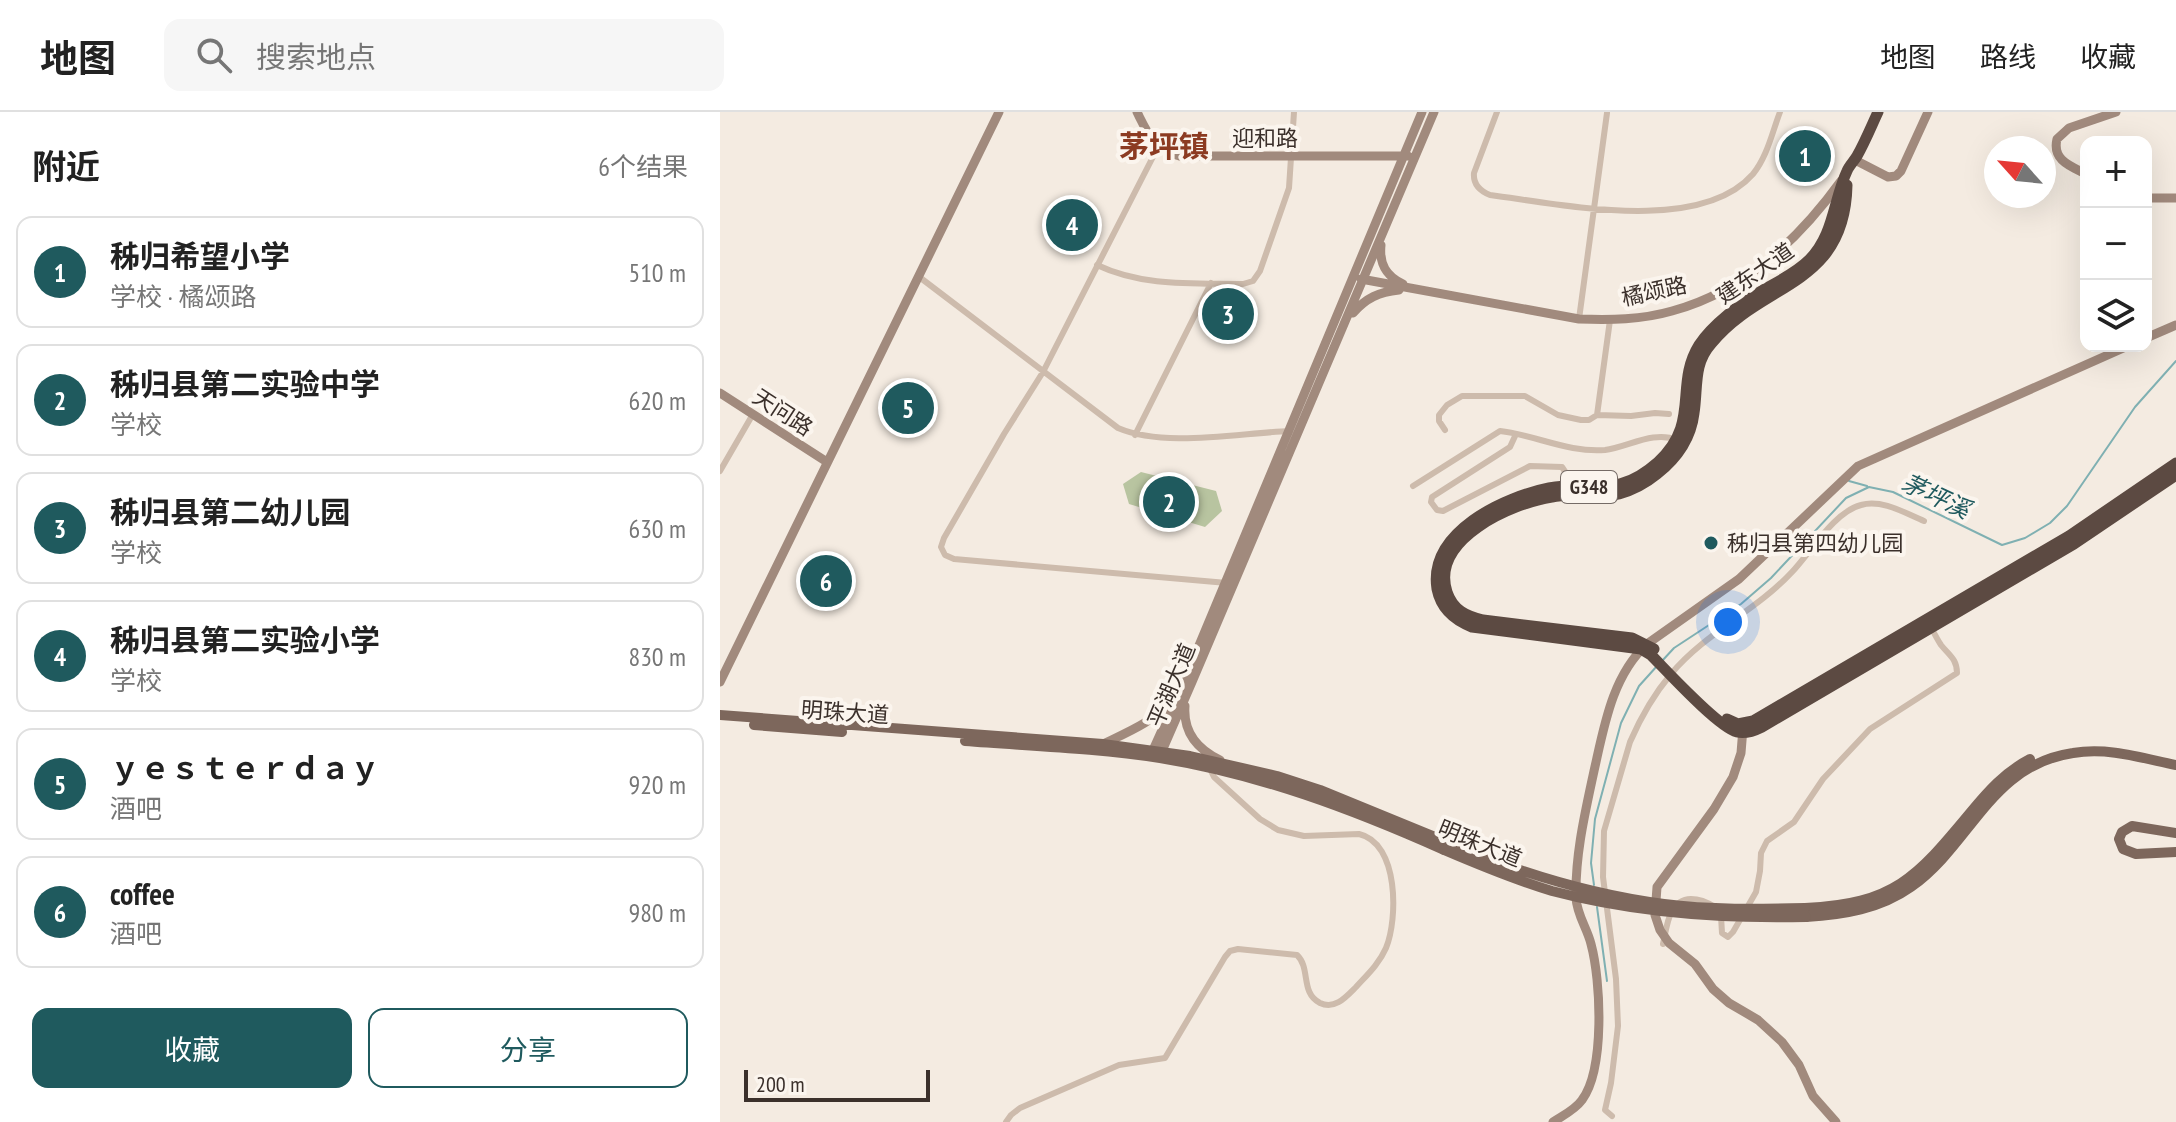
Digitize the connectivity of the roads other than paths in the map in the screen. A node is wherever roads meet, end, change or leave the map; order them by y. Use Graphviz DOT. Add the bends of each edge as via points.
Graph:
graph roads {
  1 [pos="999,112"];
  2 [pos="1137,112"];
  3 [pos="1294,112"];
  4 [pos="1422,112"];
  5 [pos="1434,112"];
  6 [pos="1497,112"];
  7 [pos="1606,112"];
  8 [pos="1780,112"];
  9 [pos="1878,112"];
  10 [pos="1928,112"];
  11 [pos="2116,112"];
  12 [pos="1158,147"];
  13 [pos="1292,156"];
  14 [pos="1410,156"];
  15 [pos="1855,160"];
  16 [pos="1847,171"];
  17 [pos="2080,171"];
  18 [pos="2152,198"];
  19 [pos="2176,198"];
  20 [pos="1594,209"];
  21 [pos="1816,212"];
  22 [pos="1831,225"];
  23 [pos="1385,227"];
  24 [pos="1097,265"];
  25 [pos="918,276"];
  26 [pos="1358,278"];
  27 [pos="1211,283"];
  28 [pos="1417,290"];
  29 [pos="1579,319"];
  30 [pos="1610,320"];
  31 [pos="1345,322"];
  32 [pos="2176,325"];
  33 [pos="2152,335"];
  34 [pos="2114,352"];
  35 [pos="1043,372"];
  36 [pos="720,393"];
  37 [pos="753,414"];
  38 [pos="1669,414"];
  39 [pos="1597,415"];
  40 [pos="1445,430"];
  41 [pos="1293,432"];
  42 [pos="1516,434"];
  43 [pos="1135,435"];
  44 [pos="1680,441"];
  45 [pos="827,462"];
  46 [pos="2176,463"];
  47 [pos="720,471"];
  48 [pos="2176,475"];
  49 [pos="1413,486"];
  50 [pos="1566,491"];
  51 [pos="1924,521"];
  52 [pos="1230,584"];
  53 [pos="1929,624"];
  54 [pos="1649,650"];
  55 [pos="724,661"];
  56 [pos="1671,670"];
  57 [pos="1189,681"];
  58 [pos="720,682"];
  59 [pos="720,715"];
  60 [pos="720,722"];
  61 [pos="1743,728"];
  62 [pos="1103,744"];
  63 [pos="1157,753"];
  64 [pos="2176,758"];
  65 [pos="1234,765"];
  66 [pos="2176,765"];
  67 [pos="1209,767"];
  68 [pos="2176,833"];
  69 [pos="1445,846"];
  70 [pos="2176,852"];
  71 [pos="1806,913"];
  72 [pos="1664,941"];
  73 [pos="1612,1116"];
  74 [pos="1006,1122"];
  75 [pos="1553,1122"];
  76 [pos="1836,1122"];
  1 -- 25 [label="main road"];
  2 -- 12 [label="main road"];
  3 -- 13 [label="street"];
  4 -- 14 [label="main road, 平湖大道"];
  5 -- 14 [label="main road, 平湖大道"];
  6 -- 20 [label="street" via="1474,173 1479,189 1490,195"];
  7 -- 20 [label="street"];
  8 -- 20 [label="street" via="1759,166 1730,191 1685,207"];
  9 -- 15 [label="highway, 橘颂路 / G348"];
  10 -- 15 [label="main road" via="1896,176"];
  11 -- 17 [label="main road" via="2069,128 2057,139 2057,155"];
  12 -- 13 [label="main road, 迎和路" via="1191,156"];
  12 -- 24 [label="street"];
  13 -- 14 [label="main road, 迎和路"];
  13 -- 27 [label="street" via="1287,195 1257,276 1248,283"];
  14 -- 23 [label="main road, 平湖大道"];
  14 -- 26 [label="main road, 平湖大道"];
  15 -- 16 [label="highway, 橘颂路 / G348"];
  16 -- 21 [label="main road, 橘颂路"];
  16 -- 22 [label="highway, 建东大道 / G348"];
  16 -- 44 [label="highway, 建东大道 / G348" via="1847,200 1826,253 1808,273 1751,309 1708,347 1697,372 1694,415"];
  18 -- 19 [label="main road"];
  20 -- 29 [label="street"];
  21 -- 22 [label="main road" via="1828,214"];
  21 -- 30 [label="main road, 橘颂路" via="1778,251 1727,288 1670,312"];
  22 -- 44 [label="highway, 建东大道 / G348" via="1802,266 1747,301 1701,343 1689,370"];
  23 -- 26 [label="main road, 平湖大道"];
  23 -- 28 [label="main road" via="1380,250 1385,270"];
  24 -- 27 [label="street" via="1158,282"];
  24 -- 35 [label="street"];
  25 -- 35 [label="street"];
  25 -- 45 [label="main road"];
  26 -- 28 [label="main road, 橘颂路"];
  26 -- 31 [label="main road, 平湖大道"];
  26 -- 41 [label="main road, 平湖大道"];
  27 -- 43 [label="street"];
  28 -- 29 [label="main road, 橘颂路"];
  28 -- 31 [label="main road" via="1374,296"];
  29 -- 30 [label="main road, 橘颂路"];
  30 -- 39 [label="street"];
  31 -- 41 [label="main road, 平湖大道"];
  32 -- 33 [label="main road"];
  34 -- 54 [label="main road" via="1858,466 1739,579"];
  35 -- 43 [label="street" via="1110,424"];
  35 -- 52 [label="street" via="944,538 945,555"];
  36 -- 37 [label="main road, 天问路"];
  37 -- 45 [label="main road, 天问路"];
  37 -- 47 [label="street"];
  38 -- 39 [label="street"];
  39 -- 40 [label="street" via="1589,420 1566,417 1518,395 1462,396 1439,415"];
  41 -- 43 [label="street"];
  41 -- 52 [label="main road, 平湖大道"];
  42 -- 44 [label="street" via="1594,450 1665,435"];
  42 -- 49 [label="street" via="1494,433"];
  42 -- 50 [label="street" via="1510,447 1432,497 1437,510 1530,466 1562,467"];
  44 -- 50 [label="highway, 建东大道 / G348" via="1667,466 1636,488 1608,496"];
  45 -- 55 [label="main road"];
  46 -- 53 [label="highway"];
  48 -- 53 [label="highway" via="2074,544"];
  50 -- 54 [label="highway, 建东大道 / G348" via="1479,525 1465,536 1445,572 1453,605 1483,620 1632,638"];
  51 -- 56 [label="street" via="1879,504 1851,509 1780,584"];
  52 -- 57 [label="main road, 平湖大道"];
  53 -- 61 [label="highway"];
  53 -- 72 [label="street" via="1953,657 1957,673 1870,729 1823,779 1794,822 1767,841 1756,892 1732,934 1723,935 1722,918 1714,906 1692,899 1674,907"];
  54 -- 56 [label="highway"];
  54 -- 75 [label="main road" via="1625,673 1608,712 1579,846 1577,905 1592,947 1599,1006 1594,1065 1583,1099"];
  55 -- 58 [label="main road"];
  56 -- 61 [label="highway"];
  56 -- 73 [label="street" via="1633,735 1604,831 1603,877 1618,1026 1605,1105"];
  57 -- 62 [label="main road" via="1141,726"];
  57 -- 63 [label="main road, 平湖大道"];
  57 -- 65 [label="main road" via="1184,708 1189,734 1208,754"];
  59 -- 62 [label="main road, 明珠大道"];
  60 -- 63 [label="main road, 明珠大道"];
  61 -- 72 [label="main road" via="1738,765 1728,788 1657,887 1655,915"];
  62 -- 63 [label="main road, 明珠大道"];
  63 -- 65 [label="main road, 明珠大道"];
  63 -- 67 [label="main road, 明珠大道"];
  64 -- 71 [label="main road, 明珠大道" via="2093,745 2033,757 1999,780 1911,877 1860,902"];
  65 -- 69 [label="main road, 明珠大道" via="1320,790"];
  66 -- 71 [label="main road, 明珠大道" via="2092,751 2037,763 2004,785 1937,864 1902,893 1860,910"];
  67 -- 69 [label="main road, 明珠大道" via="1306,794"];
  67 -- 74 [label="street" via="1214,777 1278,830 1304,836 1359,834 1376,842 1394,897 1382,956 1343,1000 1328,1005 1310,995 1297,955 1230,951 1165,1058 1119,1065 1020,1108"];
  68 -- 70 [label="main road" via="2132,826 2119,839 2133,854"];
  69 -- 71 [label="main road, 明珠大道, bridge" via="1530,884 1620,906 1709,916"];
  72 -- 76 [label="main road" via="1695,964 1729,1003 1782,1042 1813,1096"];
}
